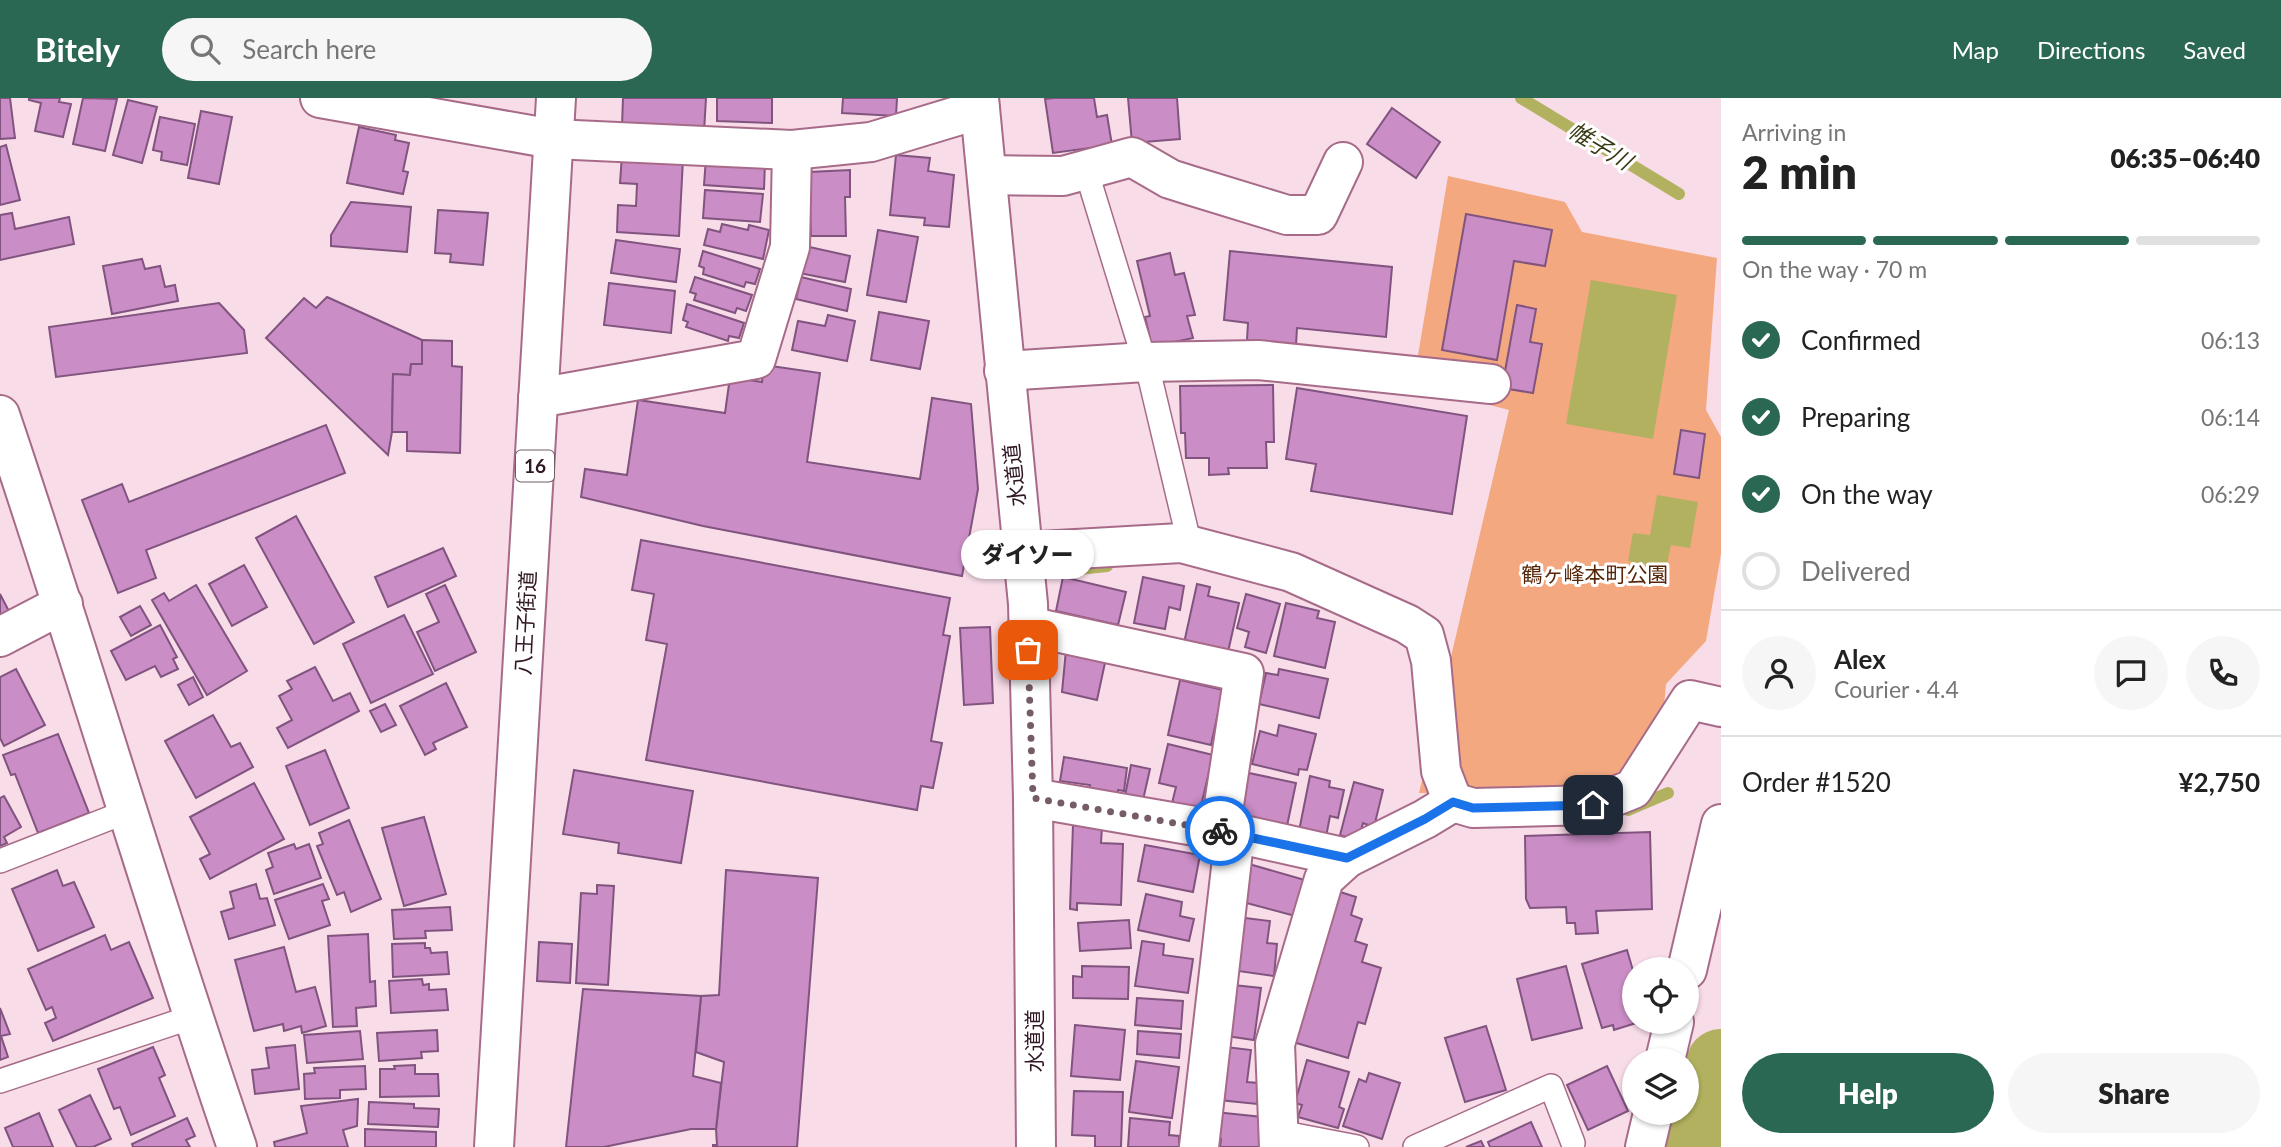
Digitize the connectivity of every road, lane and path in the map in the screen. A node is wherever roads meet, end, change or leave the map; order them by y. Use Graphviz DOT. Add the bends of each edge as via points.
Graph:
graph roads {
  1 [pos="320,98"];
  2 [pos="556,98"];
  3 [pos="394,104"];
  4 [pos="979,104"];
  5 [pos="553,139"];
  6 [pos="792,150"];
  7 [pos="1343,162"];
  8 [pos="1086,170"];
  9 [pos="987,176"];
  10 [pos="1145,362"];
  11 [pos="1004,371"];
  12 [pos="1491,384"];
  13 [pos="538,398"];
  14 [pos="0,415"];
  15 [pos="1190,546"];
  16 [pos="1023,552"];
  17 [pos="63,604"];
  18 [pos="1028,626"];
  19 [pos="0,637"];
  20 [pos="1721,707"];
  21 [pos="1033,798"];
  22 [pos="1441,809"];
  23 [pos="128,811"];
  24 [pos="1721,824"];
  25 [pos="1228,832"];
  26 [pos="1347,858"];
  27 [pos="0,861"];
  28 [pos="1690,957"];
  29 [pos="192,1017"];
  30 [pos="0,1081"];
  31 [pos="1650,1125"];
  32 [pos="1279,1140"];
  33 [pos="1573,1143"];
  34 [pos="237,1147"];
  35 [pos="494,1147"];
  36 [pos="1036,1147"];
  37 [pos="1199,1147"];
  38 [pos="1357,1147"];
  39 [pos="1415,1147"];
  40 [pos="1645,1147"];
  1 -- 3 [label="main road"];
  2 -- 5 [label="main road, 八王子街道 / 16"];
  3 -- 5 [label="main road"];
  4 -- 6 [label="main road" via="871,142"];
  4 -- 9 [label="main road, 水道道"];
  5 -- 6 [label="main road"];
  5 -- 13 [label="main road, 八王子街道 / 16"];
  6 -- 13 [label="main road" via="790,247 757,359"];
  7 -- 8 [label="main road" via="1318,215 1287,215 1189,185 1132,157"];
  8 -- 9 [label="main road" via="1063,176"];
  8 -- 10 [label="lane"];
  9 -- 11 [label="main road, 水道道"];
  10 -- 11 [label="main road"];
  10 -- 12 [label="main road" via="1258,360"];
  10 -- 15 [label="lane"];
  11 -- 16 [label="main road, 水道道"];
  13 -- 35 [label="main road, 八王子街道 / 16"];
  14 -- 17 [label="main road"];
  15 -- 16 [label="main road"];
  15 -- 22 [label="main road" via="1291,572 1424,635 1431,661"];
  16 -- 18 [label="main road, 水道道"];
  17 -- 19 [label="main road"];
  17 -- 23 [label="main road"];
  18 -- 21 [label="main road, 水道道"];
  18 -- 25 [label="main road" via="1244,673"];
  20 -- 22 [label="main road" via="1690,700 1633,789 1593,805"];
  21 -- 25 [label="main road"];
  21 -- 36 [label="main road, 水道道"];
  22 -- 26 [label="main road"];
  23 -- 27 [label="lane"];
  23 -- 29 [label="main road"];
  24 -- 28 [label="main road"];
  25 -- 26 [label="main road"];
  25 -- 37 [label="main road"];
  26 -- 32 [label="main road" via="1324,879 1275,1044"];
  29 -- 30 [label="lane"];
  29 -- 34 [label="main road"];
  31 -- 40 [label="main road"];
  32 -- 38 [label="lane"];
  33 -- 39 [label="lane" via="1551,1086"];
}
